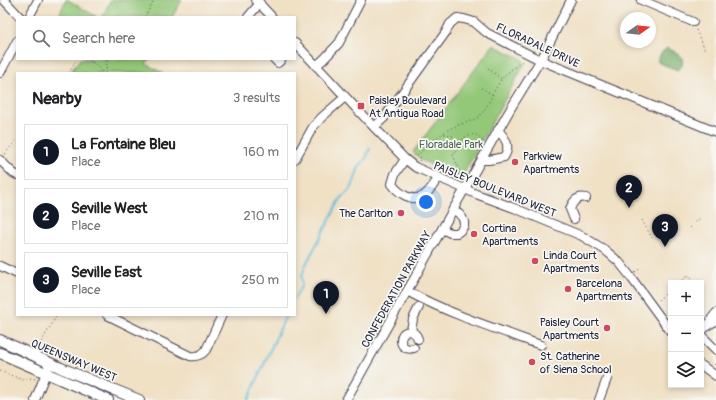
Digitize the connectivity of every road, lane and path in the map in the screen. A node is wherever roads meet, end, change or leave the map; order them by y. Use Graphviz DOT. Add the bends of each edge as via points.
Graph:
graph roads {
  1 [pos="4,0"];
  2 [pos="38,0"];
  3 [pos="154,0"];
  4 [pos="361,0"];
  5 [pos="570,0"];
  6 [pos="641,0"];
  7 [pos="258,2"];
  8 [pos="19,16"];
  9 [pos="30,16"];
  10 [pos="146,16"];
  11 [pos="249,16"];
  12 [pos="271,16"];
  13 [pos="693,22"];
  14 [pos="16,43"];
  15 [pos="296,46"];
  16 [pos="704,49"];
  17 [pos="531,56"];
  18 [pos="76,60"];
  19 [pos="90,60"];
  20 [pos="108,60"];
  21 [pos="540,60"];
  22 [pos="316,66"];
  23 [pos="488,68"];
  24 [pos="70,72"];
  25 [pos="102,72"];
  26 [pos="106,72"];
  27 [pos="0,73"];
  28 [pos="501,79"];
  29 [pos="481,88"];
  30 [pos="492,94"];
  31 [pos="345,97"];
  32 [pos="374,127"];
  33 [pos="498,130"];
  34 [pos="716,132"];
  35 [pos="444,134"];
  36 [pos="16,140"];
  37 [pos="457,144"];
  38 [pos="489,147"];
  39 [pos="296,158"];
  40 [pos="405,159"];
  41 [pos="0,160"];
  42 [pos="482,160"];
  43 [pos="415,167"];
  44 [pos="16,174"];
  45 [pos="438,178"];
  46 [pos="453,184"];
  47 [pos="465,189"];
  48 [pos="586,198"];
  49 [pos="453,209"];
  50 [pos="574,218"];
  51 [pos="700,218"];
  52 [pos="642,220"];
  53 [pos="690,228"];
  54 [pos="442,229"];
  55 [pos="652,238"];
  56 [pos="0,266"];
  57 [pos="16,274"];
  58 [pos="692,279"];
  59 [pos="682,280"];
  60 [pos="407,291"];
  61 [pos="668,292"];
  62 [pos="658,300"];
  63 [pos="419,307"];
  64 [pos="716,313"];
  65 [pos="56,316"];
  66 [pos="109,316"];
  67 [pos="222,316"];
  68 [pos="712,323"];
  69 [pos="668,328"];
  70 [pos="704,330"];
  71 [pos="411,331"];
  72 [pos="704,338"];
  73 [pos="418,339"];
  74 [pos="0,340"];
  75 [pos="541,345"];
  76 [pos="414,348"];
  77 [pos="41,350"];
  78 [pos="716,350"];
  79 [pos="0,353"];
  80 [pos="51,363"];
  81 [pos="716,363"];
  82 [pos="714,365"];
  83 [pos="704,367"];
  84 [pos="0,371"];
  85 [pos="45,373"];
  86 [pos="608,376"];
  87 [pos="716,376"];
  88 [pos="32,378"];
  89 [pos="35,400"];
  90 [pos="108,400"];
  91 [pos="139,400"];
  92 [pos="346,400"];
  93 [pos="599,400"];
  1 -- 8 [label="street"];
  2 -- 9 [label="street"];
  3 -- 10 [label="path"];
  4 -- 22 [label="street" via="339,43"];
  5 -- 21 [label="street, CONFEDERATION PARKWAY"];
  6 -- 13 [label="street"];
  7 -- 11 [label="street"];
  7 -- 12 [label="street"];
  13 -- 16 [label="path"];
  14 -- 27 [label="street"];
  15 -- 22 [label="street, PAISLEY BOULEVARD WEST"];
  17 -- 21 [label="street, FLORADALE DRIVE"];
  17 -- 28 [label="path"];
  17 -- 32 [label="street, FLORADALE DRIVE" via="487,33 474,22 457,18 450,24 384,118"];
  18 -- 24 [label="path"];
  19 -- 25 [label="path"];
  20 -- 26 [label="path"];
  21 -- 33 [label="street, CONFEDERATION PARKWAY"];
  21 -- 34 [label="street, FLORADALE DRIVE"];
  22 -- 31 [label="street, PAISLEY BOULEVARD WEST"];
  23 -- 28 [label="path"];
  28 -- 30 [label="path"];
  29 -- 30 [label="path"];
  30 -- 35 [label="path" via="484,111"];
  31 -- 32 [label="street, PAISLEY BOULEVARD WEST"];
  31 -- 39 [label="street" via="314,127"];
  32 -- 40 [label="street, PAISLEY BOULEVARD WEST"];
  33 -- 38 [label="street, CONFEDERATION PARKWAY"];
  33 -- 42 [label="street" via="507,144 508,152 504,157"];
  35 -- 37 [label="path" via="453,136"];
  35 -- 43 [label="path" via="429,144 418,156 421,158"];
  36 -- 41 [label="path"];
  37 -- 38 [label="path" via="465,137 476,134"];
  37 -- 46 [label="path" via="458,149 454,154 460,173"];
  38 -- 42 [label="street, CONFEDERATION PARKWAY"];
  40 -- 43 [label="street, PAISLEY BOULEVARD WEST"];
  40 -- 45 [label="street" via="392,184 400,193 412,199 422,197"];
  41 -- 44 [label="street"];
  42 -- 47 [label="street, CONFEDERATION PARKWAY"];
  43 -- 45 [label="street, PAISLEY BOULEVARD WEST"];
  45 -- 46 [label="street, PAISLEY BOULEVARD WEST"];
  46 -- 47 [label="street, PAISLEY BOULEVARD WEST"];
  47 -- 49 [label="street, CONFEDERATION PARKWAY"];
  47 -- 69 [label="street, PAISLEY BOULEVARD WEST" via="582,236 605,250 619,262"];
  48 -- 50 [label="street" via="575,200 570,208"];
  49 -- 54 [label="street, CONFEDERATION PARKWAY"];
  49 -- 54 [label="street" via="462,216 462,229 457,233"];
  51 -- 53 [label="path"];
  52 -- 55 [label="path"];
  54 -- 60 [label="street, CONFEDERATION PARKWAY"];
  56 -- 57 [label="street"];
  58 -- 59 [label="path" via="688,275"];
  60 -- 75 [label="street"];
  60 -- 92 [label="street, CONFEDERATION PARKWAY"];
  61 -- 62 [label="path"];
  63 -- 71 [label="street"];
  64 -- 68 [label="street"];
  65 -- 77 [label="path" via="42,341"];
  66 -- 67 [label="street" via="195,357 206,350"];
  68 -- 70 [label="street"];
  71 -- 73 [label="street"];
  71 -- 76 [label="street" via="403,334 401,342 407,348"];
  72 -- 78 [label="street"];
  74 -- 80 [label="main road, QUEENSWAY WEST"];
  79 -- 85 [label="main road"];
  80 -- 85 [label="street"];
  80 -- 91 [label="main road, QUEENSWAY WEST"];
  81 -- 82 [label="path"];
  83 -- 87 [label="street"];
  84 -- 88 [label="path" via="23,380"];
  85 -- 89 [label="street"];
  85 -- 90 [label="main road"];
  86 -- 93 [label="street"];
}
